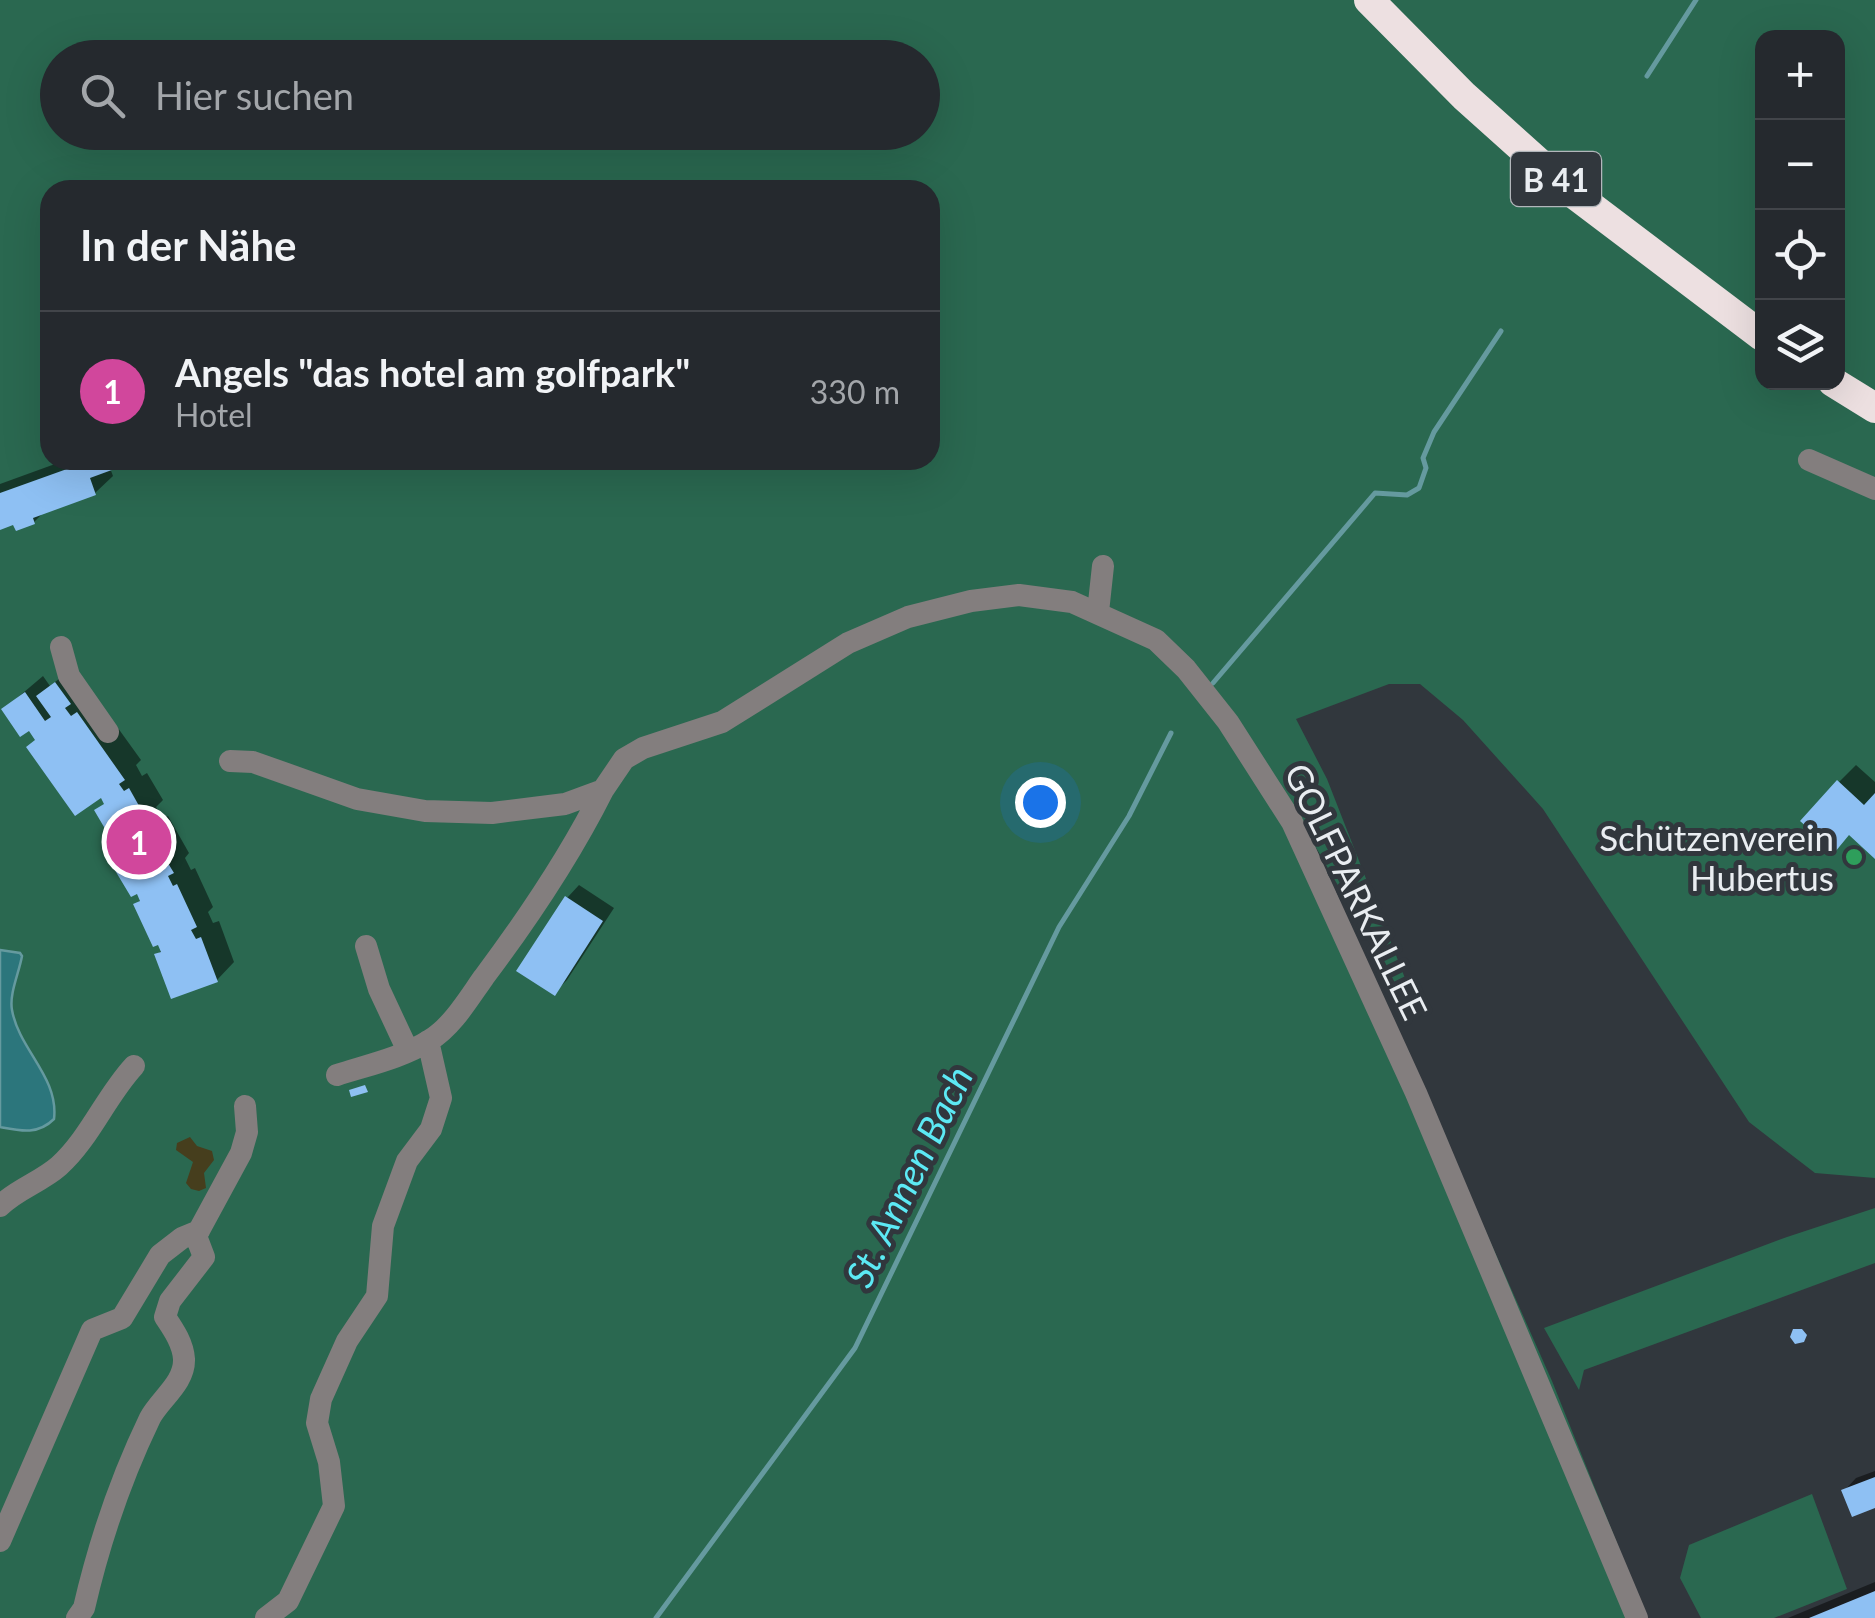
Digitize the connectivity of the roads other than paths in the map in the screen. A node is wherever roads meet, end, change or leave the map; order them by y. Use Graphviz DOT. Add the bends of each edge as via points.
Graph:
graph roads {
  1 [pos="1368,0"];
  2 [pos="1755,331"];
  3 [pos="1845,389"];
  4 [pos="1875,408"];
  5 [pos="1809,460"];
  6 [pos="1875,488"];
  7 [pos="1103,566"];
  8 [pos="1098,612"];
  9 [pos="60,647"];
  10 [pos="108,732"];
  11 [pos="230,761"];
  12 [pos="603,790"];
  13 [pos="366,946"];
  14 [pos="418,1046"];
  15 [pos="134,1066"];
  16 [pos="337,1075"];
  17 [pos="245,1106"];
  18 [pos="0,1206"];
  19 [pos="199,1231"];
  20 [pos="0,1541"];
  21 [pos="76,1618"];
  22 [pos="266,1618"];
  23 [pos="1637,1618"];
  1 -- 2 [label="highway, B 41" via="1569,190"];
  3 -- 4 [label="highway"];
  5 -- 6 [label="lane"];
  7 -- 8 [label="lane"];
  8 -- 12 [label="lane, GOLFPARKALLEE" via="1019,595 908,617 848,642 722,722 643,748 624,759"];
  8 -- 23 [label="lane, GOLFPARKALLEE" via="1156,640 1186,669 1292,822 1416,1093"];
  9 -- 10 [label="lane" via="69,676"];
  11 -- 12 [label="lane" via="424,811 492,813 564,804"];
  12 -- 14 [label="lane, GOLFPARKALLEE" via="525,922 464,1004"];
  13 -- 14 [label="lane" via="379,989"];
  14 -- 16 [label="lane"];
  14 -- 22 [label="lane" via="441,1098 383,1226 377,1296 346,1341 321,1398 317,1423 334,1506 288,1601"];
  15 -- 18 [label="lane" via="57,1168"];
  17 -- 19 [label="lane" via="248,1132 241,1153"];
  19 -- 20 [label="lane" via="160,1255 122,1318 92,1330"];
  19 -- 21 [label="lane" via="204,1257 164,1317 184,1361 123,1478"];
}
